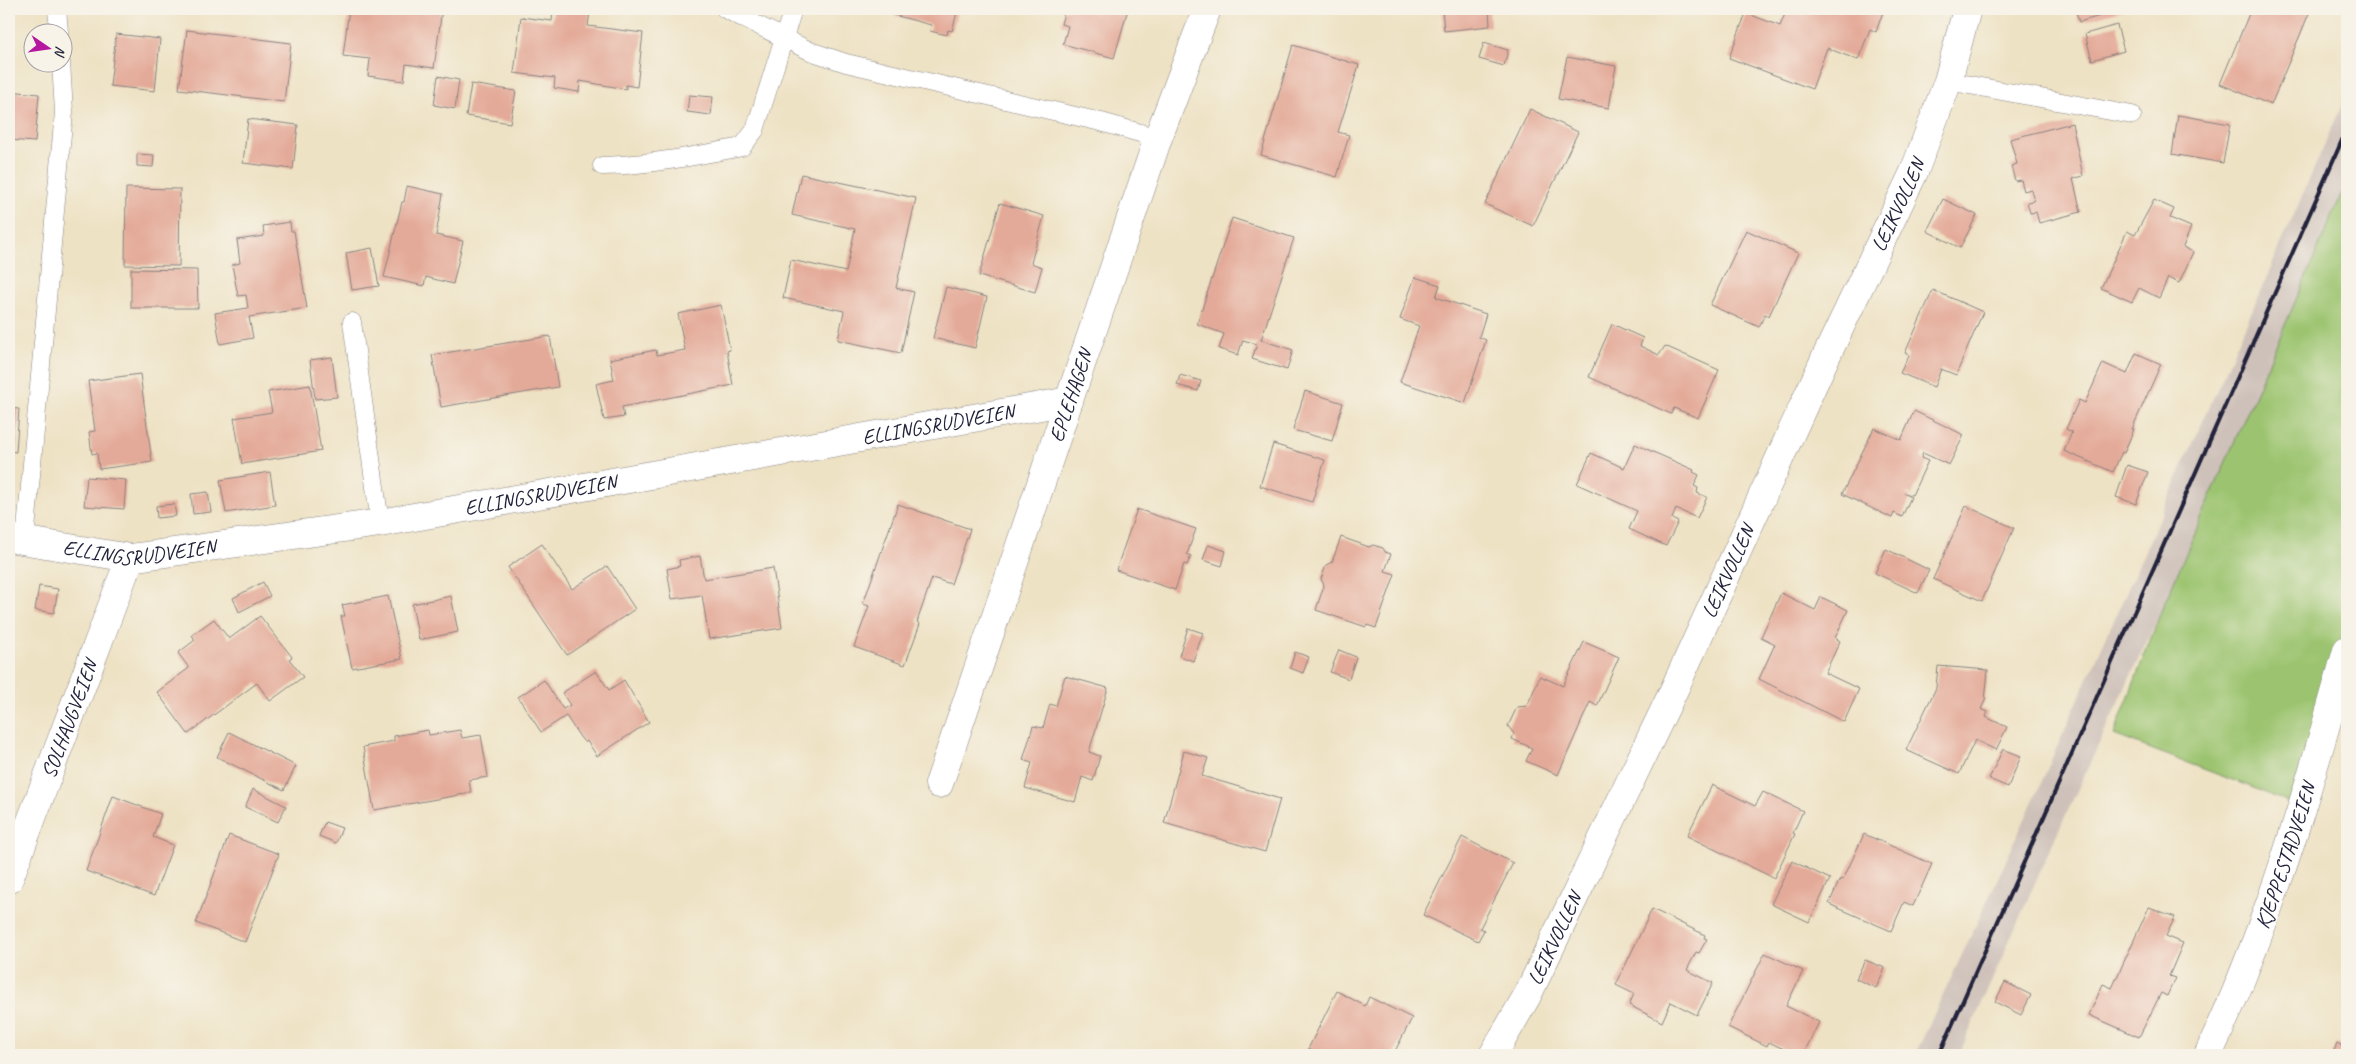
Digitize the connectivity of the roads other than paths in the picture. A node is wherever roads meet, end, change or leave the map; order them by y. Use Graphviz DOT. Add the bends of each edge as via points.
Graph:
graph roads {
  1 [pos="57,9"];
  2 [pos="724,9"];
  3 [pos="793,9"];
  4 [pos="1207,9"];
  5 [pos="1967,9"];
  6 [pos="58,22"];
  7 [pos="783,39"];
  8 [pos="62,72"];
  9 [pos="1948,81"];
  10 [pos="2132,115"];
  11 [pos="1158,138"];
  12 [pos="602,166"];
  13 [pos="352,322"];
  14 [pos="1069,401"];
  15 [pos="380,523"];
  16 [pos="17,539"];
  17 [pos="130,558"];
  18 [pos="2347,650"];
  19 [pos="939,784"];
  20 [pos="9,879"];
  21 [pos="1493,1055"];
  22 [pos="2208,1055"];
  1 -- 6 [label="lane"];
  2 -- 7 [label="lane"];
  3 -- 7 [label="lane"];
  4 -- 11 [label="street, EPLEHAGEN"];
  5 -- 9 [label="street, LEIKVOLLEN"];
  7 -- 11 [label="lane" via="846,63"];
  7 -- 12 [label="lane" via="755,130 742,147 687,158"];
  8 -- 16 [label="lane" via="64,112"];
  9 -- 10 [label="lane"];
  9 -- 21 [label="street, LEIKVOLLEN" via="1914,172 1823,363 1674,692 1526,996"];
  11 -- 14 [label="street, EPLEHAGEN"];
  13 -- 15 [label="lane"];
  14 -- 15 [label="street, ELLINGSRUDVEIEN"];
  14 -- 19 [label="street, EPLEHAGEN"];
  15 -- 17 [label="street, ELLINGSRUDVEIEN"];
  16 -- 17 [label="street, ELLINGSRUDVEIEN"];
  17 -- 20 [label="street, SOLHAUGVEIEN"];
  18 -- 22 [label="street, KJEPPESTADVEIEN" via="2280,876 2232,1005"];
}
